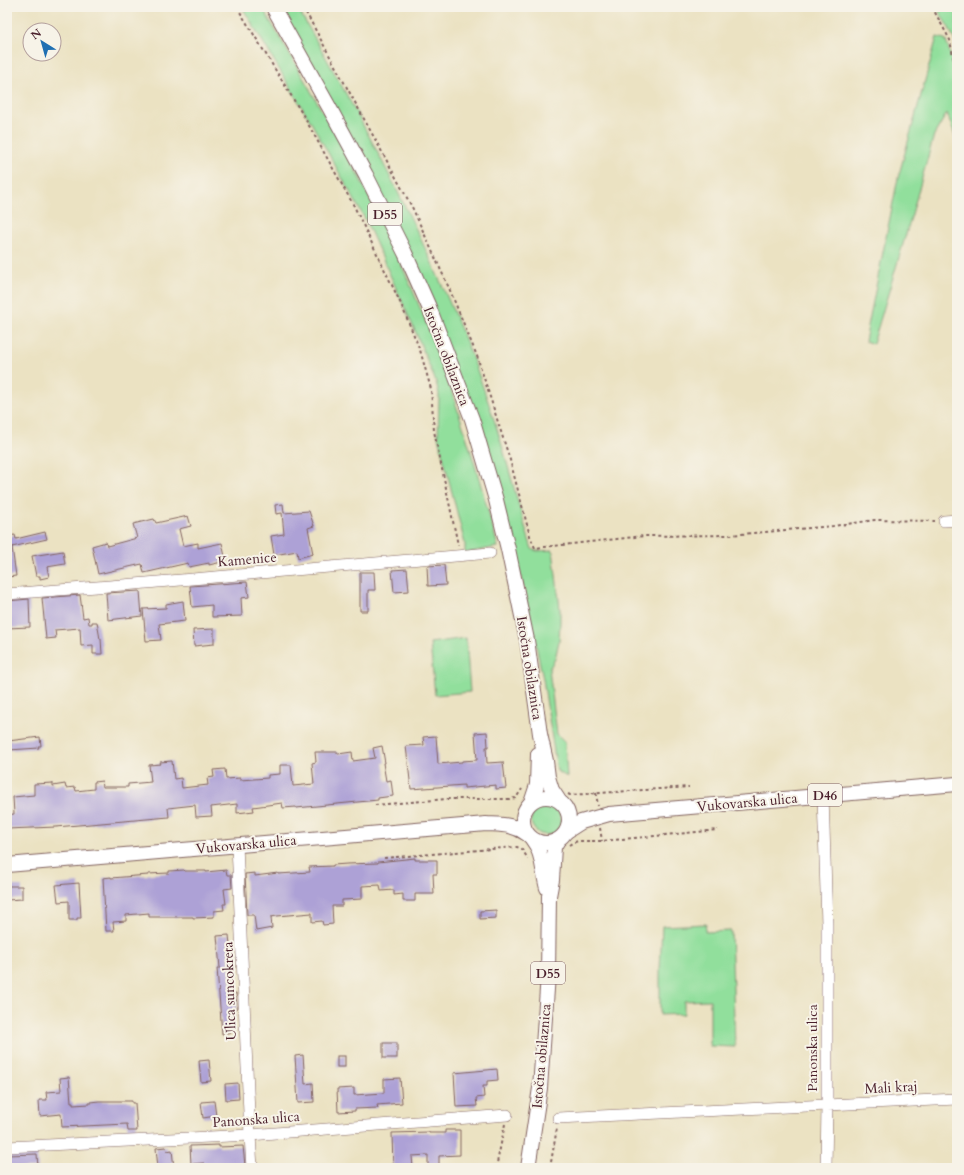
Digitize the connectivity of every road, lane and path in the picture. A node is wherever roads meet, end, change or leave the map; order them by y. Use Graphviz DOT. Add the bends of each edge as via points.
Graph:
graph roads {
  1 [pos="237,7"];
  2 [pos="273,7"];
  3 [pos="303,7"];
  4 [pos="932,7"];
  5 [pos="957,78"];
  6 [pos="957,520"];
  7 [pos="944,521"];
  8 [pos="490,553"];
  9 [pos="461,556"];
  10 [pos="7,594"];
  11 [pos="540,734"];
  12 [pos="957,784"];
  13 [pos="823,795"];
  14 [pos="562,803"];
  15 [pos="529,804"];
  16 [pos="609,814"];
  17 [pos="486,824"];
  18 [pos="562,835"];
  19 [pos="529,836"];
  20 [pos="237,845"];
  21 [pos="7,865"];
  22 [pos="549,896"];
  23 [pos="957,1099"];
  24 [pos="827,1105"];
  25 [pos="507,1115"];
  26 [pos="558,1118"];
  27 [pos="250,1135"];
  28 [pos="7,1147"];
  29 [pos="252,1168"];
  30 [pos="496,1168"];
  31 [pos="528,1168"];
  32 [pos="550,1168"];
  33 [pos="826,1168"];
  1 -- 9 [label="path" via="304,115 354,206 420,350 431,389 434,432"];
  2 -- 11 [label="main road, Istočna obilaznica / D55" via="366,175 405,253 429,307 469,412 508,549 527,640"];
  3 -- 7 [label="path" via="412,207 449,288 477,356 535,548 644,536 730,534 875,520"];
  4 -- 5 [label="path" via="950,40"];
  6 -- 7 [label="street"];
  8 -- 9 [label="street, Kamenice"];
  9 -- 10 [label="street, Kamenice"];
  11 -- 14 [label="main road, Istočna obilaznica / D55" via="550,784"];
  11 -- 15 [label="main road, Istočna obilaznica / D55" via="537,786"];
  12 -- 13 [label="main road, Vukovarska ulica / D46"];
  13 -- 16 [label="main road, Vukovarska ulica / D46"];
  13 -- 24 [label="street, Panonska ulica" via="828,924"];
  14 -- 15 [label="main road" via="545,796 538,797"];
  14 -- 16 [label="main road, Vukovarska ulica / D46" via="579,812"];
  14 -- 18 [label="main road, D55" via="569,819"];
  15 -- 17 [label="main road, Vukovarska ulica" via="513,816"];
  15 -- 19 [label="main road, D55" via="522,821"];
  16 -- 18 [label="main road, Vukovarska ulica / D46" via="581,822"];
  17 -- 19 [label="main road, Vukovarska ulica" via="512,826"];
  17 -- 20 [label="main road, Vukovarska ulica"];
  18 -- 19 [label="main road" via="552,843 538,842"];
  18 -- 22 [label="main road, Istočna obilaznica / D55" via="554,847"];
  19 -- 22 [label="main road, Istočna obilaznica / D55" via="540,852"];
  20 -- 21 [label="main road, Vukovarska ulica"];
  20 -- 27 [label="street, Ulica suncokreta"];
  22 -- 31 [label="main road, Istočna obilaznica / D55" via="548,976 543,1050"];
  23 -- 24 [label="street, Mali kraj"];
  24 -- 26 [label="street, Panonska ulica"];
  24 -- 33 [label="street"];
  25 -- 27 [label="street, Panonska ulica"];
  25 -- 30 [label="path"];
  26 -- 32 [label="path"];
  27 -- 28 [label="street, Panonska ulica"];
  27 -- 29 [label="street, Ulica suncokreta"];
}
